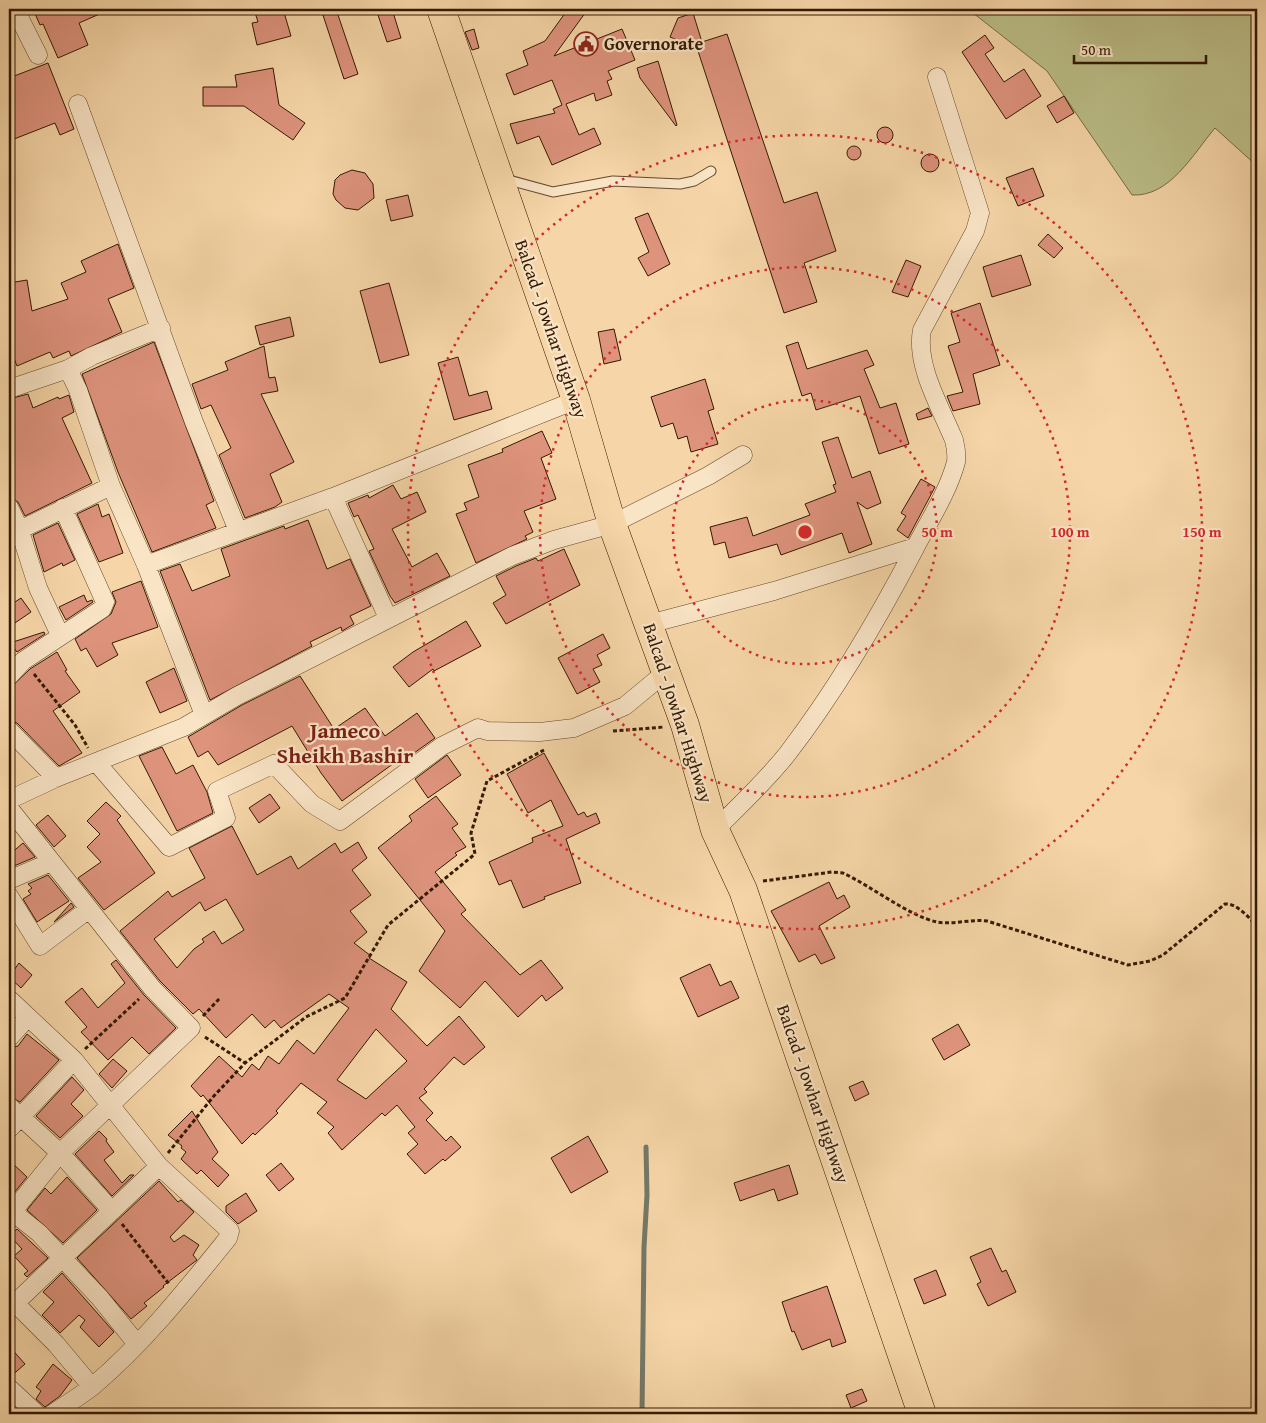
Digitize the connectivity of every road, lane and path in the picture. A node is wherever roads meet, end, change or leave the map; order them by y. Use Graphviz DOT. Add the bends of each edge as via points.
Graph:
graph roads {
  1 [pos="15,9"];
  2 [pos="441,9"];
  3 [pos="38,55"];
  4 [pos="937,78"];
  5 [pos="78,104"];
  6 [pos="711,171"];
  7 [pos="500,178"];
  8 [pos="161,328"];
  9 [pos="68,369"];
  10 [pos="9,389"];
  11 [pos="576,400"];
  12 [pos="743,455"];
  13 [pos="111,486"];
  14 [pos="333,497"];
  15 [pos="9,507"];
  16 [pos="63,508"];
  17 [pos="612,524"];
  18 [pos="238,531"];
  19 [pos="14,532"];
  20 [pos="916,547"];
  21 [pos="146,565"];
  22 [pos="388,618"];
  23 [pos="649,624"];
  24 [pos="60,635"];
  25 [pos="23,661"];
  26 [pos="666,672"];
  27 [pos="9,676"];
  28 [pos="204,715"];
  29 [pos="9,730"];
  30 [pos="546,749"];
  31 [pos="96,762"];
  32 [pos="56,778"];
  33 [pos="9,800"];
  34 [pos="9,808"];
  35 [pos="715,830"];
  36 [pos="51,862"];
  37 [pos="9,880"];
  38 [pos="740,884"];
  39 [pos="9,896"];
  40 [pos="89,909"];
  41 [pos="1257,926"];
  42 [pos="152,988"];
  43 [pos="9,998"];
  44 [pos="220,998"];
  45 [pos="28,1017"];
  46 [pos="191,1028"];
  47 [pos="9,1038"];
  48 [pos="74,1060"];
  49 [pos="244,1063"];
  50 [pos="110,1104"];
  51 [pos="13,1117"];
  52 [pos="60,1153"];
  53 [pos="159,1166"];
  54 [pos="112,1211"];
  55 [pos="10,1213"];
  56 [pos="61,1257"];
  57 [pos="180,1299"];
  58 [pos="11,1303"];
  59 [pos="137,1344"];
  60 [pos="92,1386"];
  61 [pos="9,1388"];
  62 [pos="37,1414"];
  63 [pos="52,1414"];
  64 [pos="922,1414"];
  1 -- 3 [label="street"];
  2 -- 7 [label="main road, Balcad - Jowhar Highway"];
  4 -- 20 [label="street" via="980,213 975,231 922,330 920,342 924,368 957,452 942,498"];
  5 -- 8 [label="street"];
  6 -- 7 [label="lane" via="694,182 680,184 613,181 554,192"];
  7 -- 11 [label="main road, Balcad - Jowhar Highway"];
  8 -- 9 [label="street"];
  8 -- 18 [label="street"];
  9 -- 10 [label="street"];
  9 -- 13 [label="street"];
  11 -- 14 [label="street"];
  11 -- 17 [label="main road, Balcad - Jowhar Highway"];
  12 -- 17 [label="street"];
  13 -- 16 [label="street"];
  13 -- 21 [label="street"];
  14 -- 18 [label="street"];
  14 -- 22 [label="street"];
  15 -- 19 [label="street"];
  16 -- 19 [label="street"];
  16 -- 24 [label="street" via="105,602 102,609"];
  17 -- 22 [label="street" via="512,556"];
  17 -- 23 [label="main road, Balcad - Jowhar Highway"];
  18 -- 21 [label="street"];
  19 -- 24 [label="street"];
  20 -- 23 [label="street" via="774,591"];
  20 -- 35 [label="street" via="845,671 794,743 764,782"];
  21 -- 28 [label="street"];
  22 -- 28 [label="street"];
  23 -- 26 [label="main road, Balcad - Jowhar Highway"];
  24 -- 25 [label="street"];
  25 -- 27 [label="street"];
  25 -- 31 [label="path" via="76,725"];
  26 -- 31 [label="street" via="625,706 574,728 540,732 478,728 442,746 340,821 312,804 274,764 217,791 226,818 169,847"];
  26 -- 35 [label="main road, Balcad - Jowhar Highway"];
  28 -- 31 [label="street" via="184,727"];
  29 -- 32 [label="street"];
  30 -- 49 [label="path" via="487,781 471,833 475,854 388,925 345,998 306,1017"];
  31 -- 32 [label="street"];
  32 -- 33 [label="street"];
  34 -- 36 [label="street"];
  35 -- 38 [label="main road, Balcad - Jowhar Highway"];
  36 -- 37 [label="street"];
  36 -- 40 [label="street"];
  38 -- 41 [label="path" via="843,873 927,919 946,923 974,919 1128,965 1163,955 1225,904 1236,907"];
  38 -- 64 [label="main road, Balcad - Jowhar Highway"];
  39 -- 40 [label="street" via="40,946"];
  40 -- 42 [label="street"];
  42 -- 46 [label="street"];
  42 -- 48 [label="path"];
  43 -- 45 [label="street"];
  44 -- 46 [label="path"];
  45 -- 47 [label="street"];
  45 -- 48 [label="street"];
  46 -- 49 [label="path"];
  46 -- 50 [label="street"];
  48 -- 50 [label="street"];
  48 -- 51 [label="street"];
  49 -- 53 [label="path"];
  50 -- 52 [label="street"];
  50 -- 53 [label="street"];
  51 -- 52 [label="street"];
  52 -- 54 [label="street"];
  52 -- 55 [label="street"];
  53 -- 54 [label="street"];
  53 -- 57 [label="street" via="230,1231 228,1238"];
  54 -- 56 [label="street"];
  54 -- 57 [label="path"];
  55 -- 56 [label="street" via="40,1233"];
  56 -- 58 [label="street"];
  56 -- 59 [label="street"];
  57 -- 59 [label="street"];
  58 -- 60 [label="street" via="56,1344"];
  59 -- 60 [label="street"];
  60 -- 63 [label="street"];
  61 -- 62 [label="street"];
}
